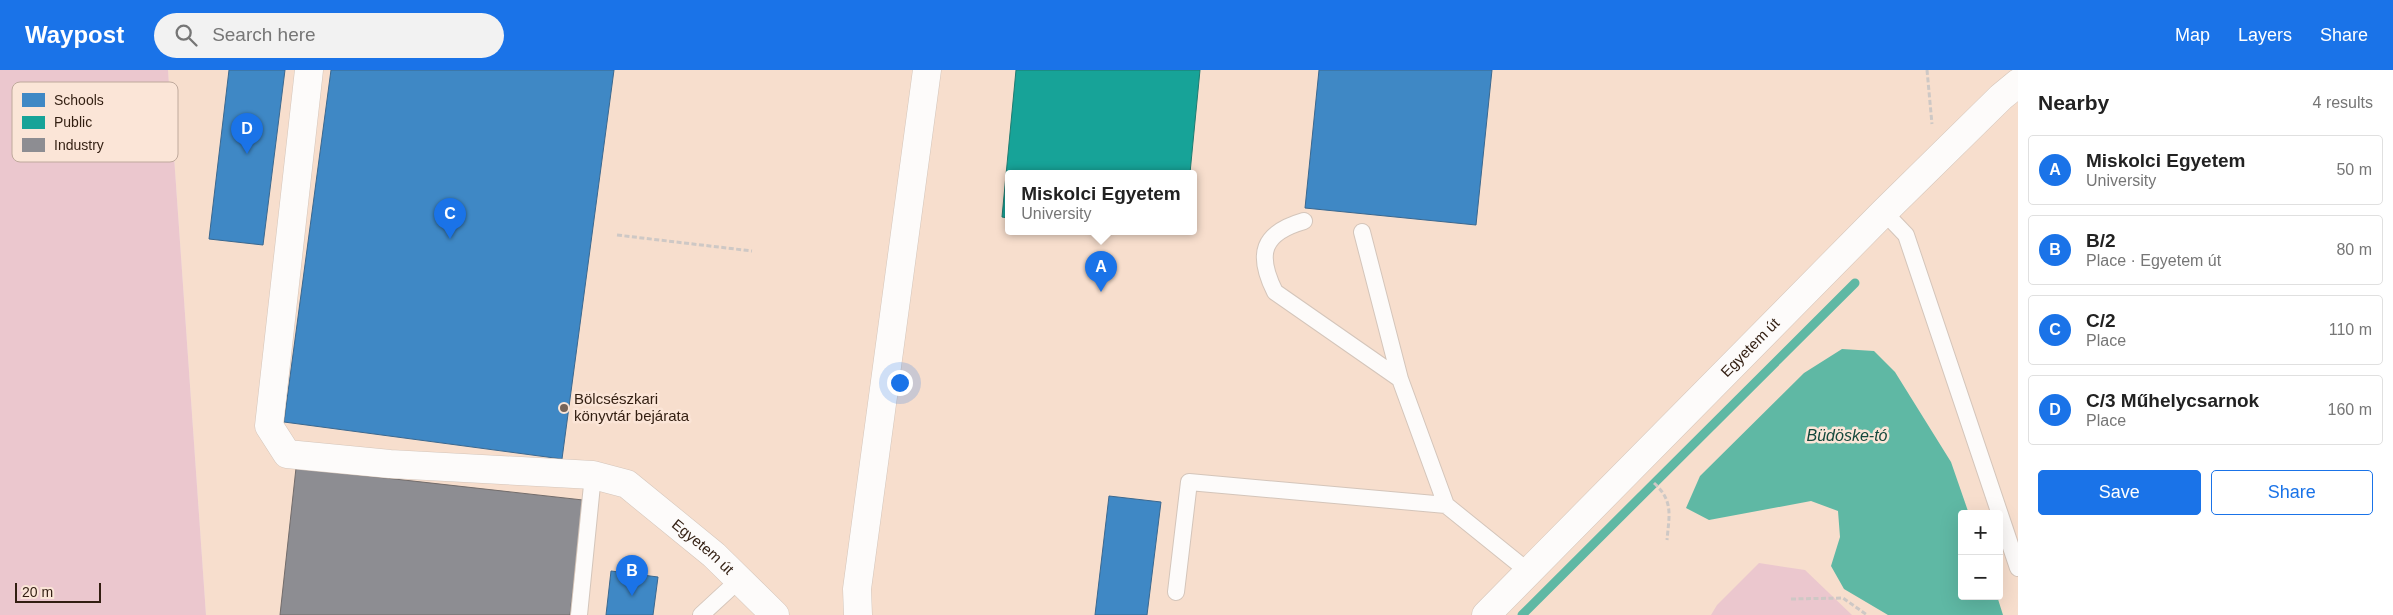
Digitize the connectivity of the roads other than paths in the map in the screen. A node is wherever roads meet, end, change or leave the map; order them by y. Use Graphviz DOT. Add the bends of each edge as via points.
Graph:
graph roads {
  1 [pos="309,70"];
  2 [pos="927,70"];
  3 [pos="2007,83"];
  4 [pos="1884,212"];
  5 [pos="1304,221"];
  6 [pos="1362,232"];
  7 [pos="1400,379"];
  8 [pos="593,475"];
  9 [pos="1446,505"];
  10 [pos="2018,568"];
  11 [pos="1530,572"];
  12 [pos="740,579"];
  13 [pos="1176,592"];
  14 [pos="579,615"];
  15 [pos="700,615"];
  16 [pos="775,615"];
  17 [pos="858,615"];
  18 [pos="1486,615"];
  1 -- 8 [label="street" via="269,426 288,454 390,464"];
  2 -- 17 [label="street" via="857,589"];
  3 -- 4 [label="street, Egyetem út"];
  4 -- 10 [label="lane" via="1906,235"];
  4 -- 11 [label="street, Egyetem út"];
  5 -- 7 [label="lane" via="1286,226 1271,238 1264,255 1266,274 1275,292"];
  6 -- 7 [label="lane"];
  7 -- 9 [label="lane"];
  8 -- 12 [label="street, Egyetem út" via="626,484"];
  8 -- 14 [label="lane"];
  9 -- 11 [label="lane"];
  9 -- 13 [label="lane" via="1189,482"];
  11 -- 18 [label="street, Egyetem út"];
  12 -- 15 [label="lane"];
  12 -- 16 [label="street, Egyetem út"];
}
